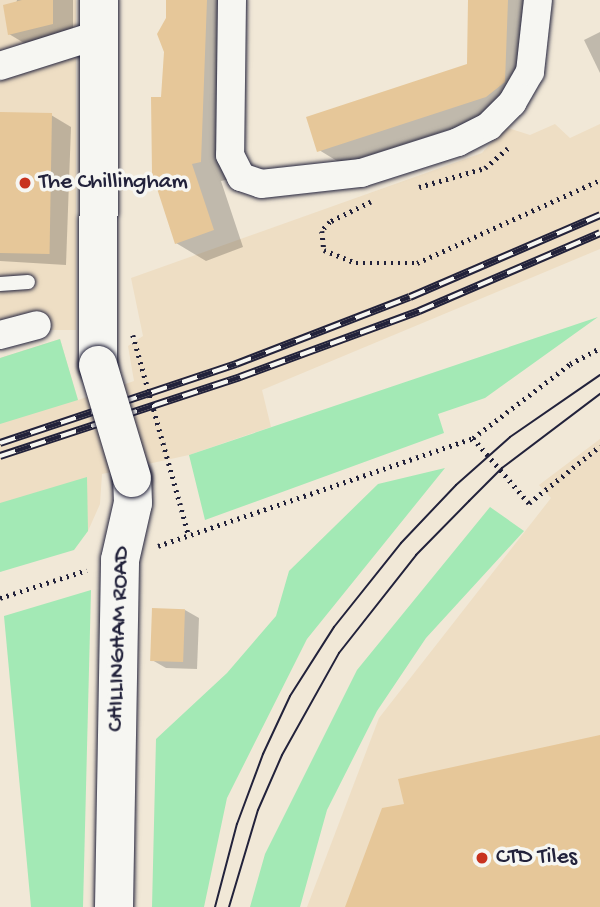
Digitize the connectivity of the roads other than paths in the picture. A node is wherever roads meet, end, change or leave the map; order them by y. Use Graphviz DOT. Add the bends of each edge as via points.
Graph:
graph roads {
  1 [pos="232,0"];
  2 [pos="538,0"];
  3 [pos="98,17"];
  4 [pos="0,66"];
  5 [pos="28,282"];
  6 [pos="0,284"];
  7 [pos="37,325"];
  8 [pos="0,335"];
  9 [pos="114,907"];
  1 -- 2 [label="street" via="230,155 241,177 251,182 361,173 458,142 489,126 524,87 537,44"];
  3 -- 4 [label="street"];
  3 -- 9 [label="main road, CHILLINGHAM ROAD, bridge" via="98,365 132,478 133,503 120,560"];
  5 -- 6 [label="lane"];
  7 -- 8 [label="street"];
}
